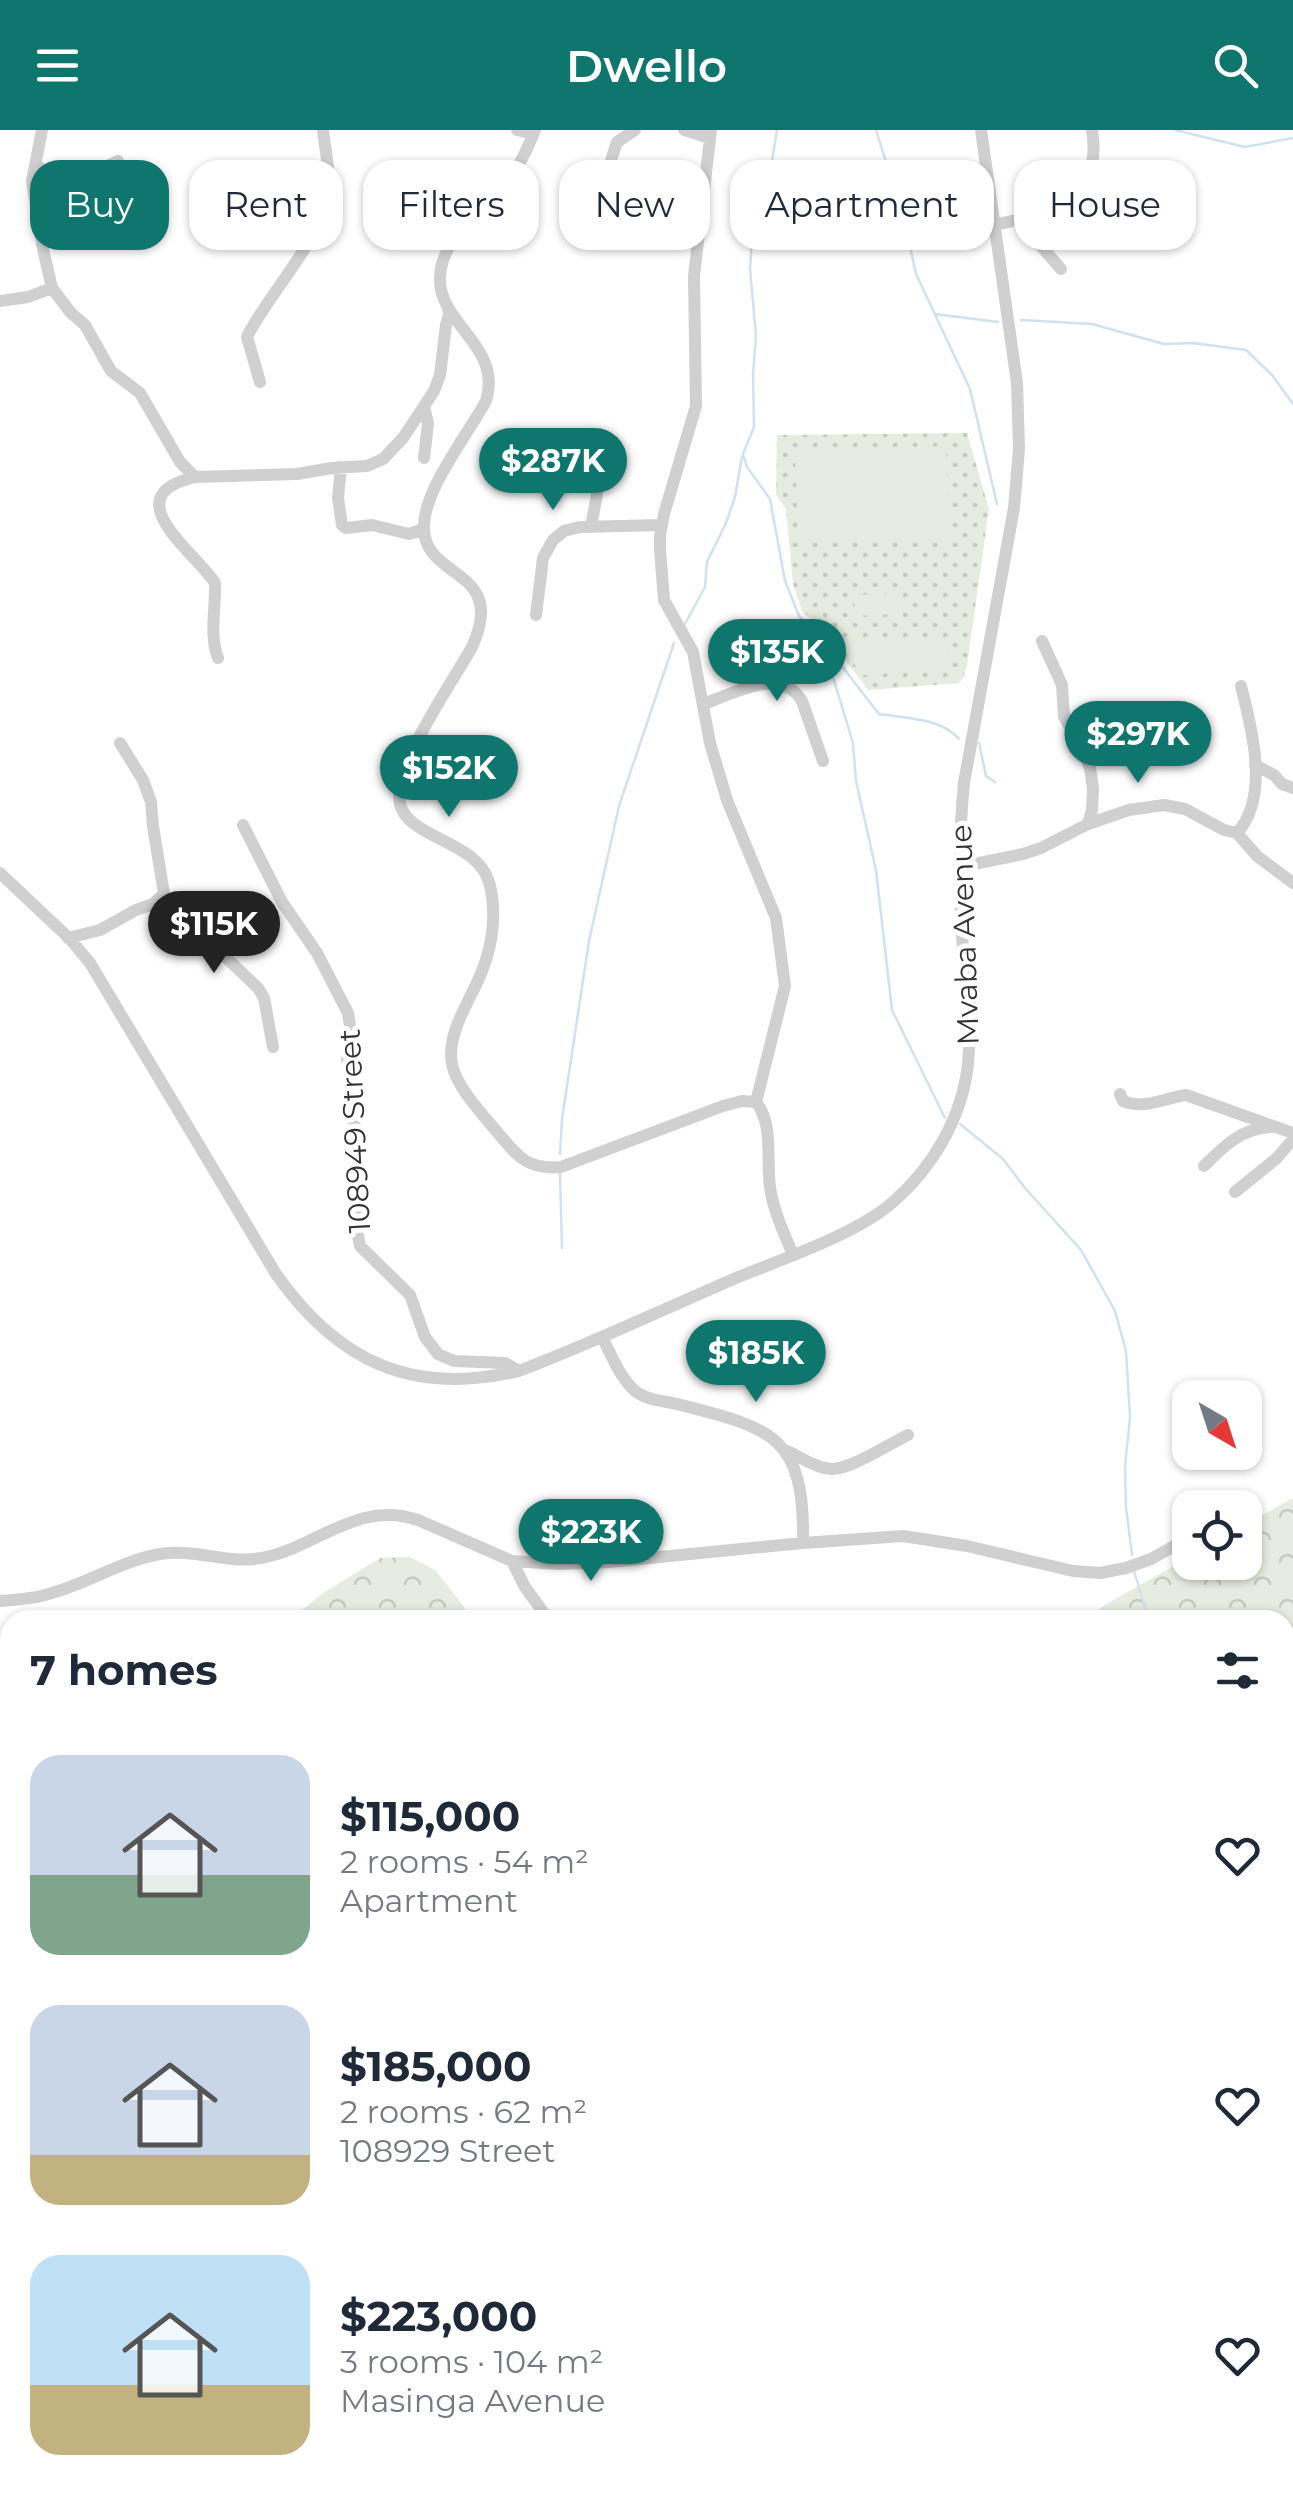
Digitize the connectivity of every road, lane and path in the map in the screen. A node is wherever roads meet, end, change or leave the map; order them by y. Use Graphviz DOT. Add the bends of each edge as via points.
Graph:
graph roads {
  1 [pos="42,130"];
  2 [pos="323,130"];
  3 [pos="517,130"];
  4 [pos="636,130"];
  5 [pos="684,130"];
  6 [pos="981,130"];
  7 [pos="1092,130"];
  8 [pos="534,132"];
  9 [pos="711,134"];
  10 [pos="36,160"];
  11 [pos="327,160"];
  12 [pos="611,160"];
  13 [pos="1093,160"];
  14 [pos="1014,221"];
  15 [pos="995,226"];
  16 [pos="45,250"];
  17 [pos="304,250"];
  18 [pos="1044,250"];
  19 [pos="1060,270"];
  20 [pos="52,288"];
  21 [pos="0,300"];
  22 [pos="446,303"];
  23 [pos="260,382"];
  24 [pos="424,406"];
  25 [pos="606,444"];
  26 [pos="424,458"];
  27 [pos="341,468"];
  28 [pos="195,477"];
  29 [pos="661,526"];
  30 [pos="591,527"];
  31 [pos="424,530"];
  32 [pos="536,615"];
  33 [pos="1042,641"];
  34 [pos="218,658"];
  35 [pos="1241,686"];
  36 [pos="704,704"];
  37 [pos="120,744"];
  38 [pos="823,762"];
  39 [pos="1255,766"];
  40 [pos="1293,788"];
  41 [pos="243,824"];
  42 [pos="1088,824"];
  43 [pos="1237,833"];
  44 [pos="960,867"];
  45 [pos="0,873"];
  46 [pos="1293,883"];
  47 [pos="156,901"];
  48 [pos="68,938"];
  49 [pos="273,1047"];
  50 [pos="1120,1094"];
  51 [pos="756,1102"];
  52 [pos="1274,1126"];
  53 [pos="1293,1136"];
  54 [pos="1204,1166"];
  55 [pos="1234,1192"];
  56 [pos="794,1254"];
  57 [pos="602,1338"];
  58 [pos="519,1371"];
  59 [pos="908,1435"];
  60 [pos="784,1450"];
  61 [pos="803,1542"];
  62 [pos="1172,1547"];
  63 [pos="512,1560"];
  64 [pos="0,1602"];
  65 [pos="543,1610"];
  1 -- 10 [label="street"];
  2 -- 11 [label="street"];
  3 -- 8 [label="street"];
  4 -- 12 [label="street" via="617,142"];
  5 -- 9 [label="street"];
  6 -- 15 [label="street, Mvaba Avenue"];
  7 -- 13 [label="street"];
  8 -- 22 [label="street" via="513,172 449,249 440,278"];
  9 -- 29 [label="street" via="694,276 696,406"];
  14 -- 15 [label="street"];
  15 -- 44 [label="street, Mvaba Avenue" via="1019,449 964,783"];
  16 -- 20 [label="street"];
  17 -- 23 [label="street" via="247,337"];
  18 -- 19 [label="street"];
  20 -- 21 [label="street"];
  20 -- 28 [label="street" via="112,372 140,394"];
  22 -- 24 [label="street" via="440,376"];
  22 -- 31 [label="street" via="485,359 490,386 435,489"];
  24 -- 26 [label="street"];
  24 -- 27 [label="street" via="383,459"];
  25 -- 30 [label="street"];
  27 -- 28 [label="street"];
  27 -- 31 [label="street" via="338,498 346,528"];
  28 -- 34 [label="street" via="169,486 160,509 169,532 215,583"];
  29 -- 30 [label="street"];
  29 -- 36 [label="street" via="664,600 694,652"];
  30 -- 32 [label="street" via="564,532 547,548"];
  31 -- 51 [label="street" via="434,554 471,585 482,608 479,632 409,760 399,796 406,816 468,853 490,886 493,930 452,1042 456,1077 505,1142 540,1167 561,1166 742,1100"];
  33 -- 42 [label="street" via="1062,685 1064,717 1090,768"];
  35 -- 39 [label="street"];
  36 -- 38 [label="street" via="755,686 787,685 802,701"];
  36 -- 51 [label="street" via="727,800 774,910 784,972"];
  37 -- 47 [label="street" via="151,802 164,894"];
  39 -- 40 [label="street"];
  39 -- 43 [label="street" via="1250,816"];
  41 -- 58 [label="street, 108949 Street" via="348,1013 360,1246 410,1295 438,1354"];
  42 -- 43 [label="street" via="1164,804"];
  42 -- 44 [label="street" via="1041,848"];
  43 -- 46 [label="street"];
  44 -- 56 [label="street, Mvaba Avenue" via="969,1041 953,1119 932,1160 889,1206"];
  45 -- 48 [label="street, Mvaba Avenue"];
  47 -- 48 [label="street" via="100,930"];
  47 -- 49 [label="street" via="180,914 258,988"];
  48 -- 58 [label="street, Mvaba Avenue" via="110,994 276,1274 314,1321 364,1359 410,1374 458,1380"];
  50 -- 52 [label="street" via="1140,1106 1186,1095"];
  51 -- 56 [label="street" via="767,1125 773,1202"];
  52 -- 53 [label="street"];
  52 -- 54 [label="street" via="1238,1135"];
  53 -- 55 [label="street"];
  56 -- 57 [label="street, Mvaba Avenue"];
  57 -- 58 [label="street, Mvaba Avenue"];
  57 -- 60 [label="street" via="641,1395 756,1428"];
  59 -- 60 [label="street" via="838,1468"];
  60 -- 61 [label="street" via="802,1493"];
  61 -- 62 [label="street" via="903,1536 1100,1573"];
  61 -- 63 [label="street" via="578,1564"];
  63 -- 64 [label="street" via="402,1515 381,1516 343,1524 264,1558 154,1555 45,1596"];
  63 -- 65 [label="street"];
}
